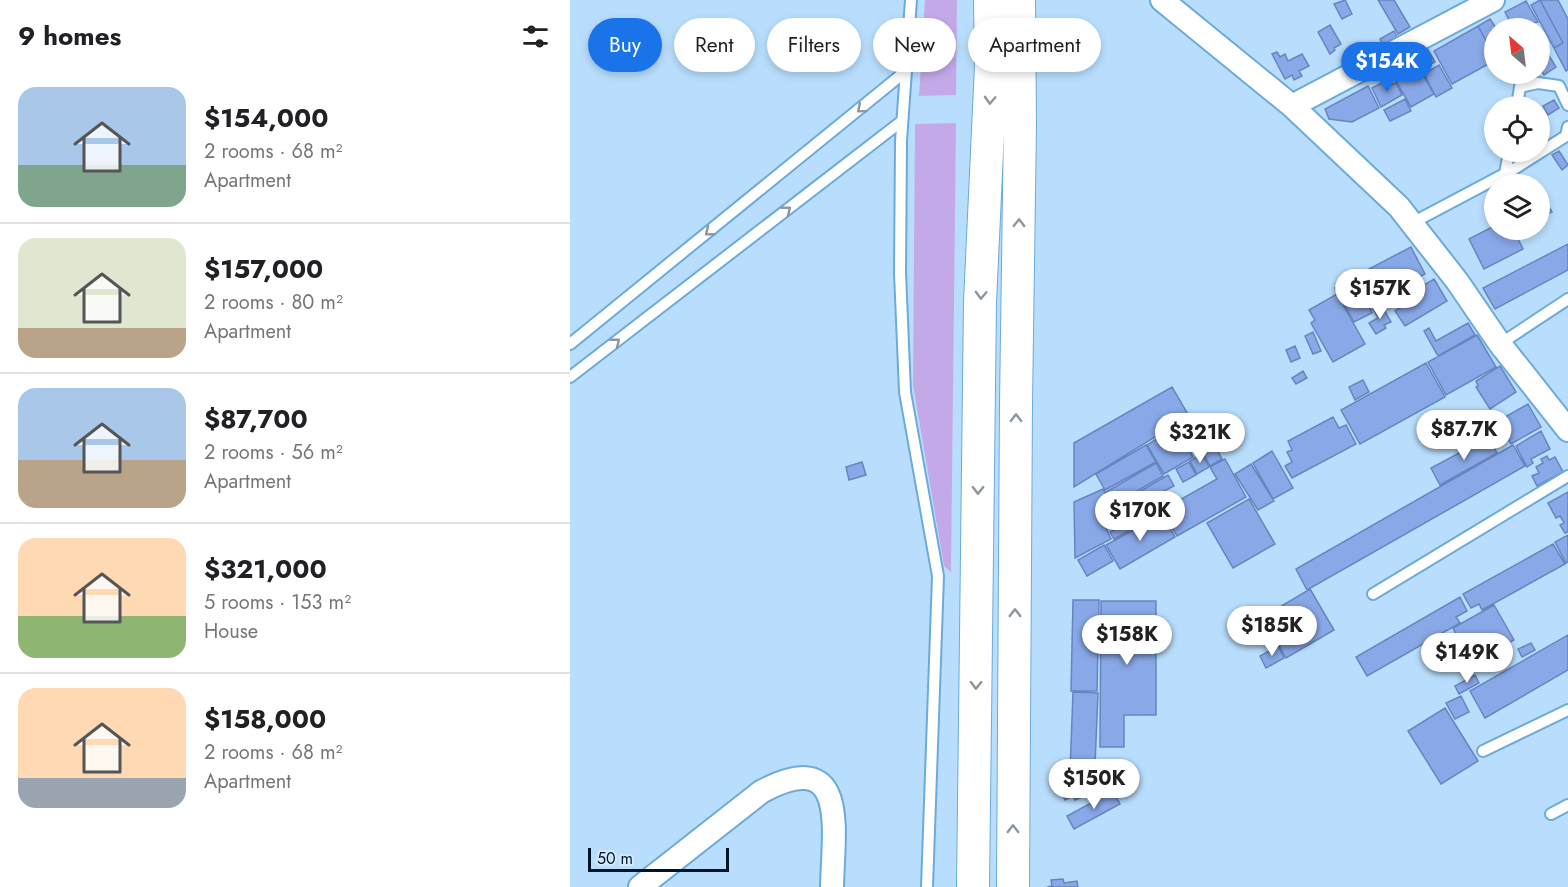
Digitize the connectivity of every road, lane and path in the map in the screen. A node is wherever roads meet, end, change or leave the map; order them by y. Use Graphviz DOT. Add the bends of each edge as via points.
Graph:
graph roads {
  1 [pos="911,0"];
  2 [pos="990,0"];
  3 [pos="1019,0"];
  4 [pos="1162,0"];
  5 [pos="1493,0"];
  6 [pos="910,18"];
  7 [pos="905,72"];
  8 [pos="906,72"];
  9 [pos="1519,96"];
  10 [pos="1568,105"];
  11 [pos="1292,106"];
  12 [pos="902,122"];
  13 [pos="1568,127"];
  14 [pos="1507,162"];
  15 [pos="1505,174"];
  16 [pos="1484,185"];
  17 [pos="1412,223"];
  18 [pos="1568,299"];
  19 [pos="570,344"];
  20 [pos="1500,344"];
  21 [pos="570,377"];
  22 [pos="1567,426"];
  23 [pos="1568,476"];
  24 [pos="1373,594"];
  25 [pos="1568,711"];
  26 [pos="1483,751"];
  27 [pos="1568,805"];
  28 [pos="1551,814"];
  29 [pos="640,887"];
  30 [pos="832,887"];
  31 [pos="927,887"];
  32 [pos="973,887"];
  33 [pos="1013,887"];
  1 -- 6 [label="lane"];
  2 -- 32 [label="main road, one-way" via="991,66 980,302"];
  33 -- 3 [label="main road, one-way"];
  4 -- 11 [label="street"];
  5 -- 11 [label="street"];
  7 -- 19 [label="lane, one-way"];
  8 -- 12 [label="lane"];
  9 -- 10 [label="lane" via="1520,87 1538,83 1559,86"];
  11 -- 17 [label="street"];
  21 -- 12 [label="lane, one-way"];
  12 -- 31 [label="lane" via="900,273 905,392 938,576"];
  13 -- 15 [label="lane" via="1566,136"];
  14 -- 15 [label="lane"];
  16 -- 17 [label="lane"];
  17 -- 20 [label="street"];
  18 -- 20 [label="lane"];
  20 -- 22 [label="street"];
  23 -- 24 [label="lane"];
  25 -- 26 [label="lane"];
  27 -- 28 [label="lane"];
  29 -- 30 [label="street" via="761,792 777,783 809,778 822,783 831,802"];
}
